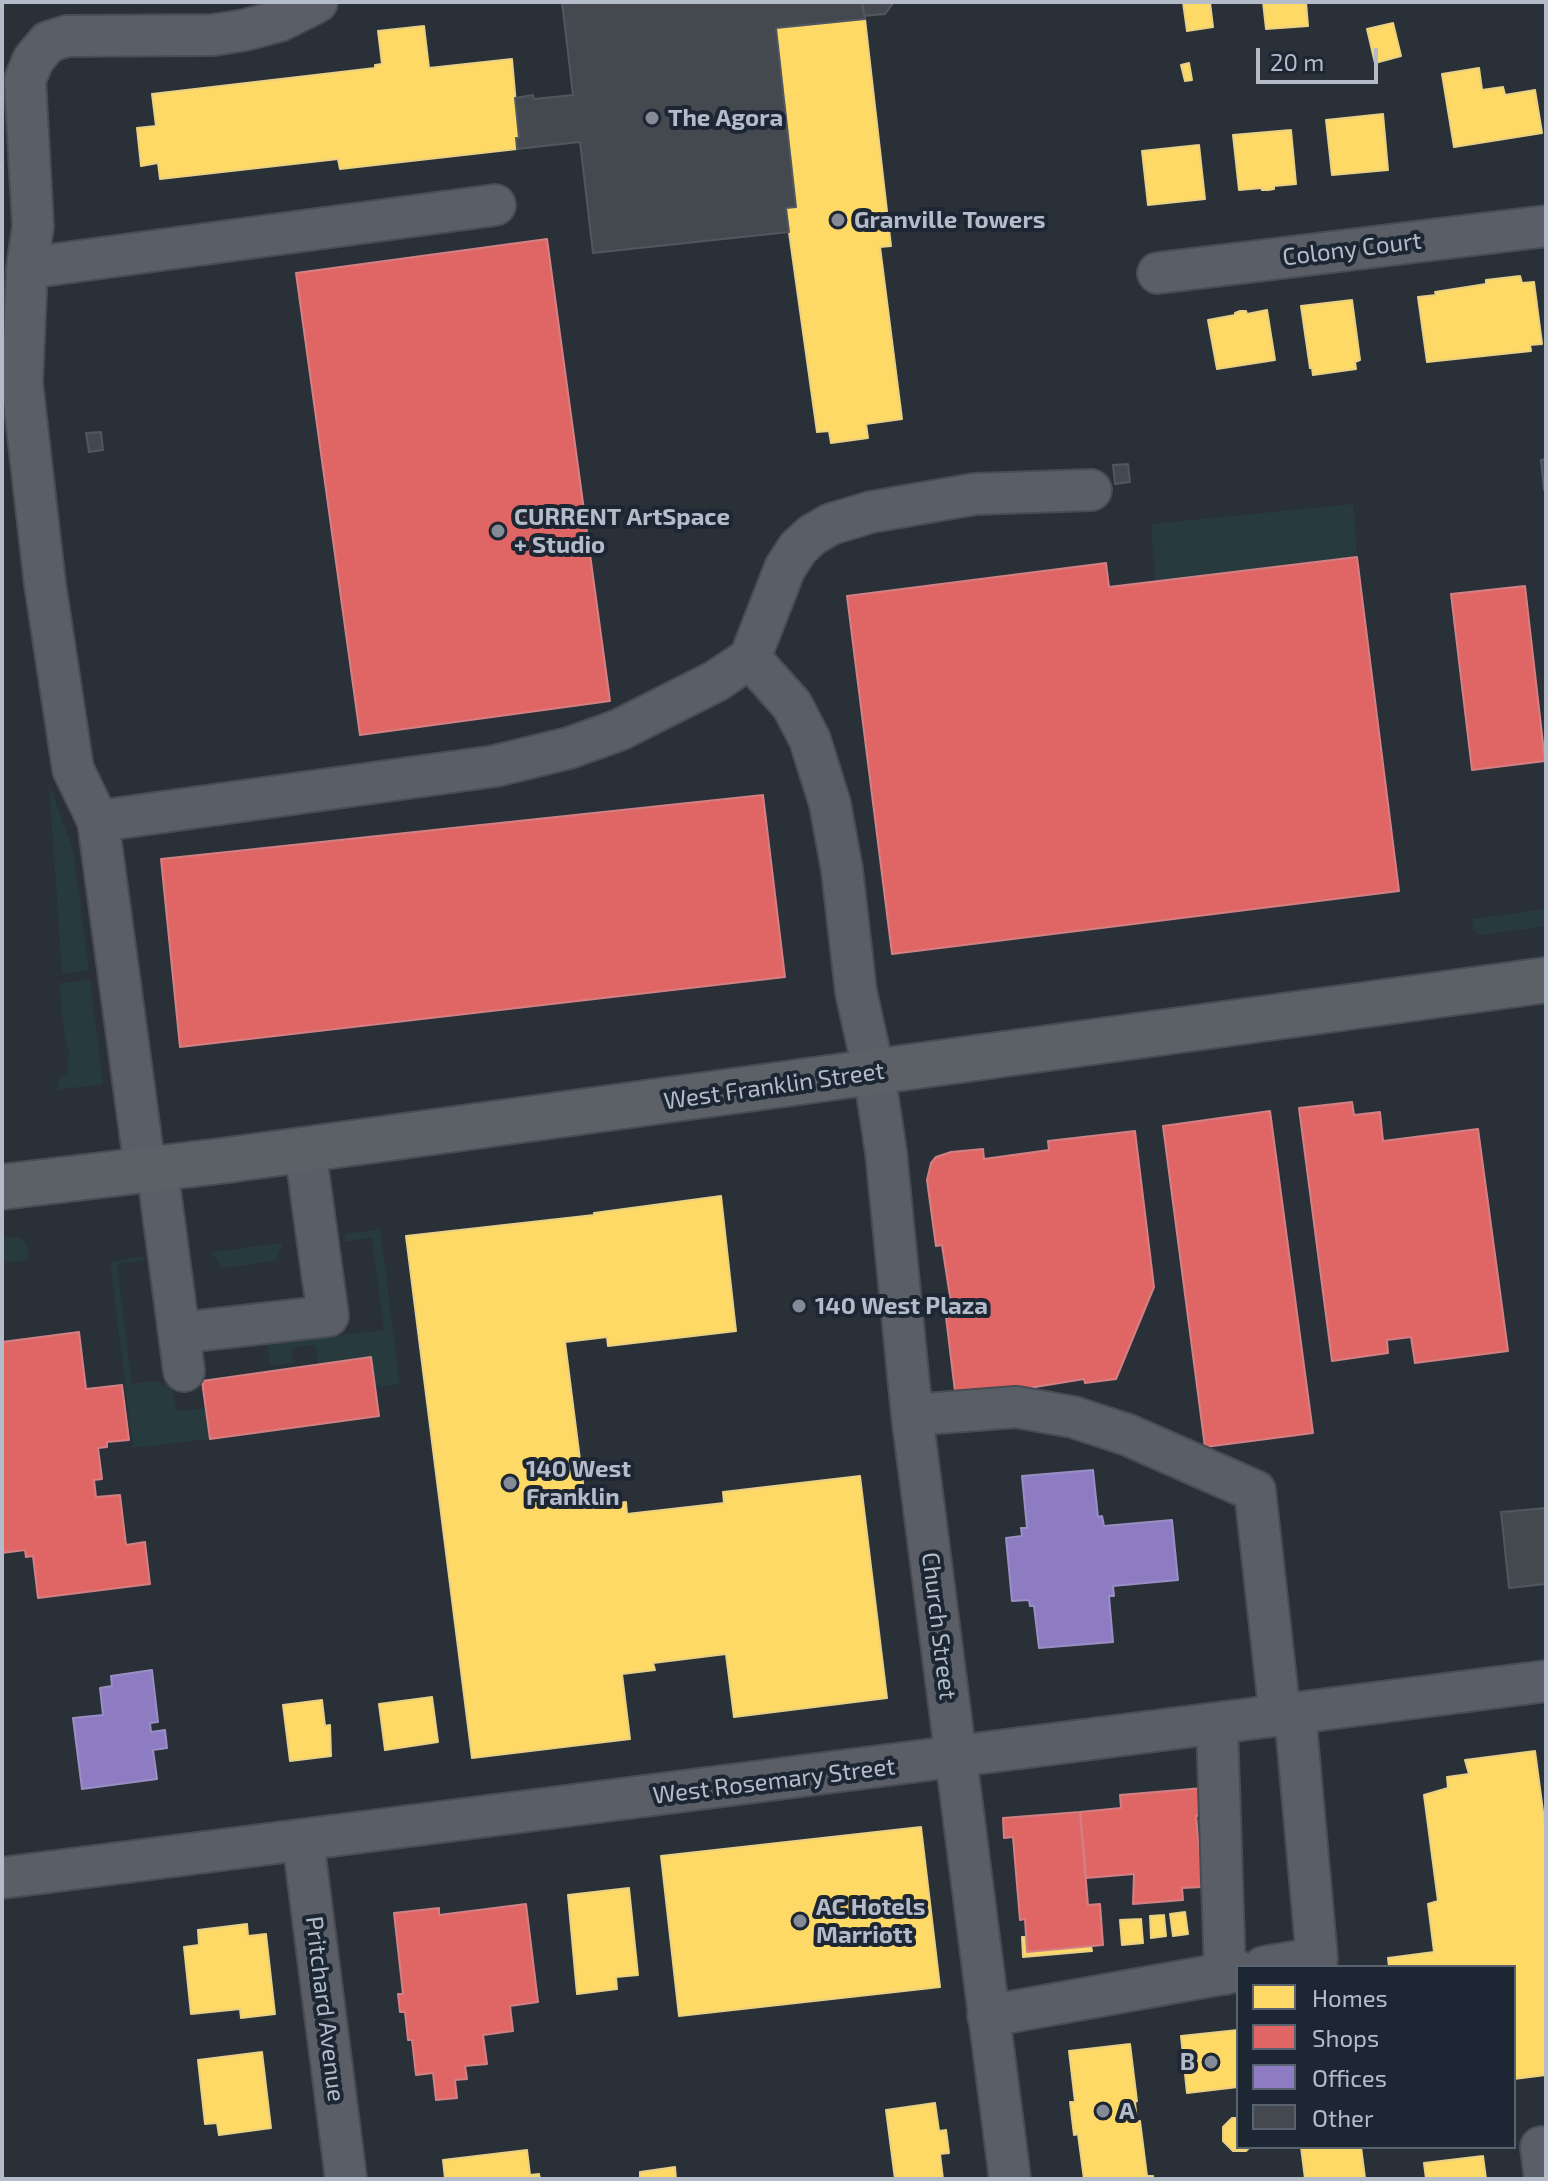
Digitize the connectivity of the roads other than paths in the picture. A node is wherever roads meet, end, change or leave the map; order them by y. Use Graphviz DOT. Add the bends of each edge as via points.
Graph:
graph roads {
  1 [pos="317,2"];
  2 [pos="495,205"];
  3 [pos="1546,226"];
  4 [pos="27,268"];
  5 [pos="1158,273"];
  6 [pos="1091,490"];
  7 [pos="750,658"];
  8 [pos="98,821"];
  9 [pos="1546,980"];
  10 [pos="874,1073"];
  11 [pos="305,1149"];
  12 [pos="151,1169"];
  13 [pos="2,1187"];
  14 [pos="912,1415"];
  15 [pos="1546,1681"];
  16 [pos="1288,1715"];
  17 [pos="1217,1724"];
  18 [pos="955,1758"];
  19 [pos="303,1840"];
  20 [pos="2,1878"];
  21 [pos="1276,1965"];
  22 [pos="1231,1972"];
  23 [pos="988,2016"];
  24 [pos="346,2179"];
  25 [pos="1010,2179"];
  1 -- 4 [label="street" via="279,21 213,35 67,36 48,42 25,80 33,226"];
  2 -- 4 [label="street"];
  3 -- 5 [label="street, Colony Court"];
  4 -- 8 [label="street" via="22,383 45,584 73,769"];
  6 -- 7 [label="street" via="975,494 831,524 798,548 785,568"];
  7 -- 8 [label="street" via="619,730 569,748 495,766"];
  7 -- 10 [label="street, Church Street" via="792,705 820,767"];
  8 -- 12 [label="street"];
  9 -- 10 [label="main road, West Franklin Street"];
  10 -- 11 [label="main road, West Franklin Street"];
  10 -- 14 [label="street, Church Street"];
  11 -- 12 [label="main road, West Franklin Street"];
  11 -- 12 [label="street" via="328,1316 181,1352"];
  12 -- 13 [label="main road, West Franklin Street"];
  14 -- 16 [label="street" via="1016,1407 1073,1417 1128,1435 1255,1491"];
  14 -- 18 [label="street, Church Street"];
  15 -- 16 [label="street, West Rosemary Street"];
  16 -- 17 [label="street, West Rosemary Street"];
  16 -- 21 [label="street" via="1317,1958"];
  17 -- 18 [label="street, West Rosemary Street"];
  17 -- 22 [label="street"];
  18 -- 19 [label="street, West Rosemary Street"];
  18 -- 23 [label="street, Church Street"];
  19 -- 20 [label="street, West Rosemary Street"];
  19 -- 24 [label="street, Pritchard Avenue"];
  22 -- 23 [label="street"];
  23 -- 25 [label="street, Church Street"];
}
